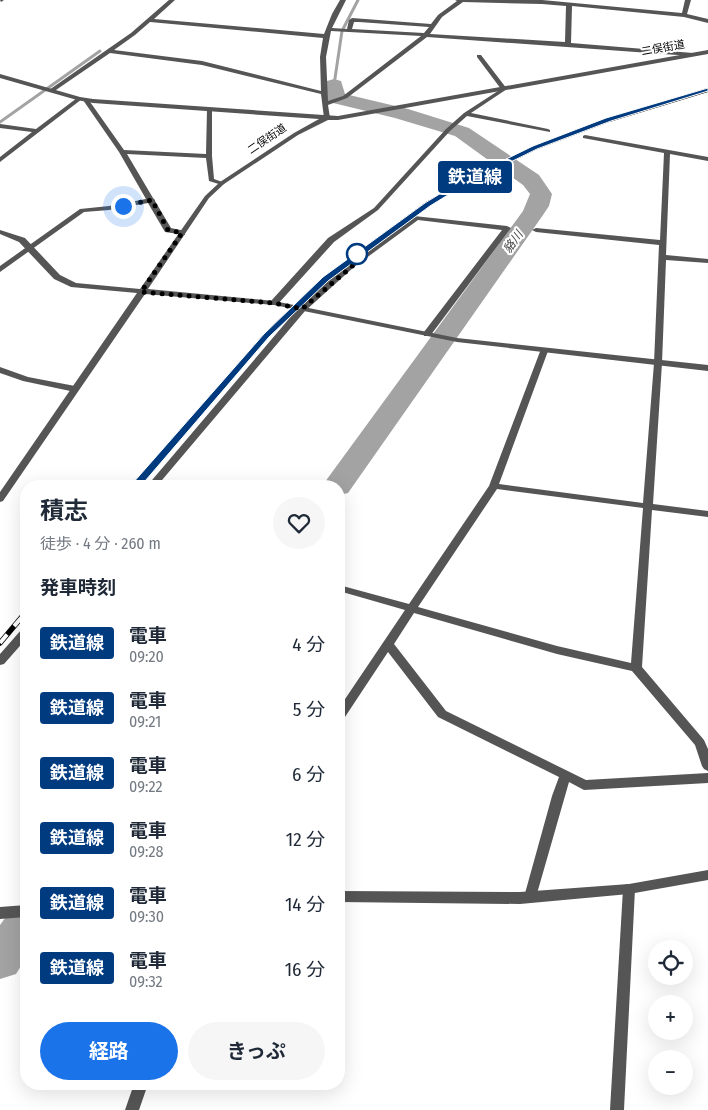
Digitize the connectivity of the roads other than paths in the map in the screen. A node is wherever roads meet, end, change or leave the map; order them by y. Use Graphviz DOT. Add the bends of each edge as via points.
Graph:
graph roads {
  1 [pos="172,0"];
  2 [pos="343,0"];
  3 [pos="458,0"];
  4 [pos="462,0"];
  5 [pos="688,0"];
  6 [pos="516,1"];
  7 [pos="569,5"];
  8 [pos="684,15"];
  9 [pos="150,20"];
  10 [pos="708,21"];
  11 [pos="432,26"];
  12 [pos="328,29"];
  13 [pos="348,30"];
  14 [pos="325,36"];
  15 [pos="425,36"];
  16 [pos="568,44"];
  17 [pos="110,51"];
  18 [pos="708,52"];
  19 [pos="691,54"];
  20 [pos="479,56"];
  21 [pos="0,76"];
  22 [pos="504,89"];
  23 [pos="51,91"];
  24 [pos="323,93"];
  25 [pos="82,99"];
  26 [pos="325,104"];
  27 [pos="210,109"];
  28 [pos="466,114"];
  29 [pos="327,118"];
  30 [pos="0,126"];
  31 [pos="38,131"];
  32 [pos="548,131"];
  33 [pos="585,137"];
  34 [pos="122,152"];
  35 [pos="667,152"];
  36 [pos="209,156"];
  37 [pos="708,159"];
  38 [pos="0,160"];
  39 [pos="222,183"];
  40 [pos="152,200"];
  41 [pos="536,230"];
  42 [pos="0,232"];
  43 [pos="182,233"];
  44 [pos="663,243"];
  45 [pos="30,249"];
  46 [pos="662,257"];
  47 [pos="708,261"];
  48 [pos="0,270"];
  49 [pos="141,292"];
  50 [pos="274,303"];
  51 [pos="302,309"];
  52 [pos="427,334"];
  53 [pos="544,351"];
  54 [pos="658,362"];
  55 [pos="708,368"];
  56 [pos="2,372"];
  57 [pos="75,389"];
  58 [pos="157,480"];
  59 [pos="494,486"];
  60 [pos="0,499"];
  61 [pos="648,506"];
  62 [pos="708,514"];
  63 [pos="345,590"];
  64 [pos="411,609"];
  65 [pos="20,639"];
  66 [pos="389,645"];
  67 [pos="0,661"];
  68 [pos="636,668"];
  69 [pos="345,708"];
  70 [pos="704,740"];
  71 [pos="708,766"];
  72 [pos="566,775"];
  73 [pos="708,778"];
  74 [pos="708,875"];
  75 [pos="629,889"];
  76 [pos="345,897"];
  77 [pos="530,897"];
  78 [pos="20,911"];
  79 [pos="6,912"];
  80 [pos="139,1090"];
  81 [pos="132,1110"];
  82 [pos="616,1110"];
  1 -- 9 [label="street"];
  2 -- 12 [label="street"];
  3 -- 4 [label="street"];
  4 -- 6 [label="street"];
  4 -- 11 [label="street"];
  5 -- 8 [label="street"];
  6 -- 7 [label="street"];
  7 -- 8 [label="street"];
  7 -- 16 [label="street"];
  8 -- 10 [label="street"];
  9 -- 14 [label="street"];
  9 -- 17 [label="street"];
  11 -- 13 [label="street" via="352,20"];
  11 -- 15 [label="street"];
  12 -- 13 [label="street"];
  12 -- 14 [label="street"];
  13 -- 15 [label="street"];
  14 -- 24 [label="street" via="321,75"];
  15 -- 16 [label="street"];
  15 -- 26 [label="street" via="345,97"];
  16 -- 19 [label="street"];
  17 -- 23 [label="street"];
  17 -- 24 [label="street" via="202,63"];
  18 -- 19 [label="street, 二俣街道"];
  19 -- 22 [label="street, 二俣街道"];
  20 -- 22 [label="street"];
  21 -- 23 [label="street"];
  22 -- 28 [label="street"];
  22 -- 29 [label="street, 二俣街道"];
  23 -- 25 [label="street"];
  24 -- 26 [label="street"];
  25 -- 27 [label="street"];
  25 -- 31 [label="street"];
  25 -- 34 [label="street"];
  26 -- 29 [label="street"];
  27 -- 29 [label="street"];
  27 -- 36 [label="street"];
  28 -- 32 [label="street"];
  28 -- 50 [label="street" via="376,209 331,240"];
  29 -- 39 [label="street, 二俣街道" via="296,134"];
  30 -- 31 [label="street"];
  31 -- 38 [label="street"];
  33 -- 35 [label="street"];
  34 -- 36 [label="street"];
  34 -- 40 [label="street"];
  35 -- 37 [label="street"];
  35 -- 44 [label="street"];
  36 -- 39 [label="street" via="211,180"];
  39 -- 43 [label="street, 二俣街道" via="207,197"];
  40 -- 43 [label="street" via="168,230"];
  40 -- 45 [label="street" via="82,210"];
  41 -- 44 [label="street"];
  42 -- 45 [label="street" via="22,240"];
  43 -- 49 [label="street, 二俣街道"];
  44 -- 46 [label="street"];
  45 -- 48 [label="street"];
  45 -- 49 [label="street" via="57,277 74,285"];
  46 -- 47 [label="street"];
  46 -- 54 [label="street"];
  49 -- 50 [label="street"];
  49 -- 57 [label="street, 二俣街道"];
  50 -- 51 [label="street"];
  51 -- 52 [label="street"];
  51 -- 52 [label="street" via="351,265 418,218 507,228"];
  51 -- 58 [label="street"];
  52 -- 53 [label="street"];
  53 -- 54 [label="street"];
  53 -- 59 [label="street"];
  54 -- 55 [label="street"];
  54 -- 61 [label="street"];
  56 -- 57 [label="street"];
  57 -- 60 [label="street, 二俣街道"];
  59 -- 61 [label="street"];
  59 -- 64 [label="street"];
  61 -- 62 [label="street"];
  61 -- 68 [label="street"];
  63 -- 64 [label="street"];
  64 -- 66 [label="street"];
  64 -- 68 [label="street" via="557,650"];
  65 -- 67 [label="street"];
  66 -- 69 [label="street"];
  66 -- 72 [label="street" via="442,714"];
  68 -- 70 [label="street"];
  70 -- 71 [label="street"];
  72 -- 73 [label="street" via="584,785"];
  72 -- 77 [label="street"];
  74 -- 75 [label="street"];
  75 -- 77 [label="street"];
  75 -- 82 [label="street"];
  76 -- 77 [label="street"];
  78 -- 79 [label="street"];
  80 -- 81 [label="street"];
}
